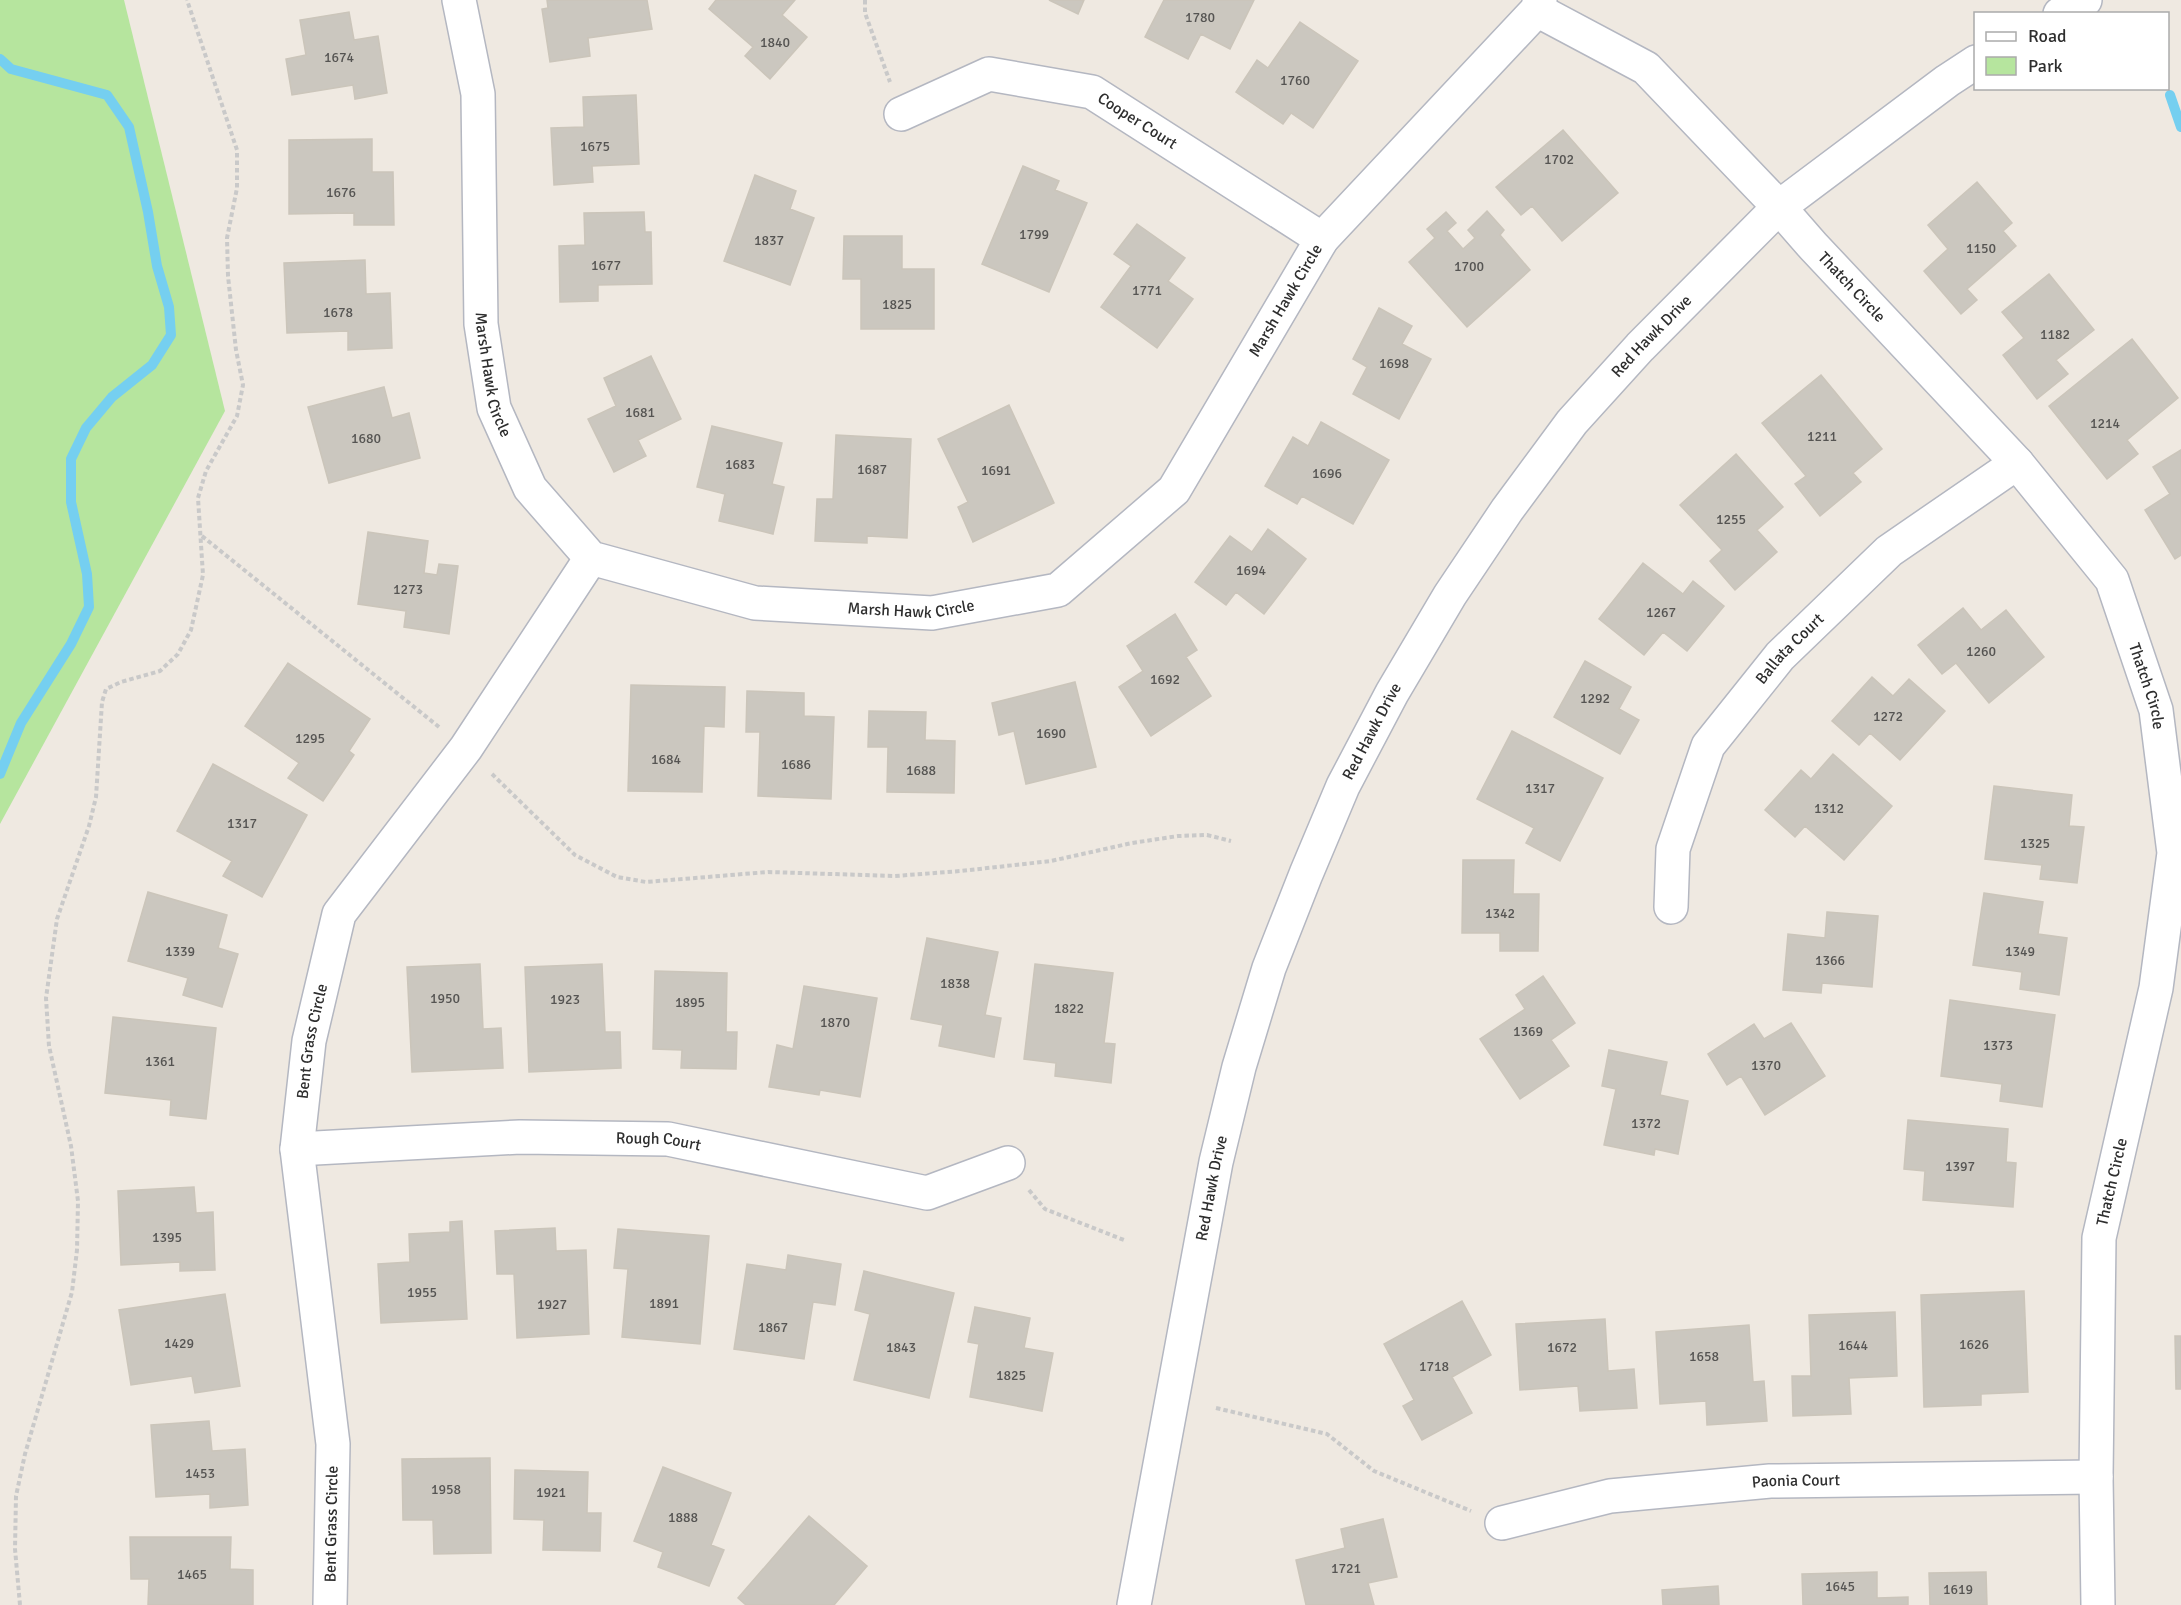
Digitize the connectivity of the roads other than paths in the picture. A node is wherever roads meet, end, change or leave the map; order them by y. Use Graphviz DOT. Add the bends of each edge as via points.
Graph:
graph roads {
  1 [pos="459,0"];
  2 [pos="2085,0"];
  3 [pos="1539,5"];
  4 [pos="2064,12"];
  5 [pos="1974,63"];
  6 [pos="901,114"];
  7 [pos="1779,207"];
  8 [pos="1322,239"];
  9 [pos="2017,463"];
  10 [pos="591,558"];
  11 [pos="1671,907"];
  12 [pos="2169,991"];
  13 [pos="297,1149"];
  14 [pos="1008,1163"];
  15 [pos="2096,1477"];
  16 [pos="1502,1523"];
  17 [pos="330,1605"];
  18 [pos="1134,1605"];
  19 [pos="2098,1605"];
  1 -- 10 [label="street, Marsh Hawk Circle" via="478,94 481,324 494,408 530,488"];
  2 -- 4 [label="street"];
  3 -- 7 [label="street, Thatch Circle" via="1646,68"];
  3 -- 8 [label="street, Marsh Hawk Circle"];
  5 -- 7 [label="street, Red Hawk Drive"];
  6 -- 8 [label="street, Cooper Court" via="989,74 1092,92"];
  7 -- 9 [label="street, Thatch Circle"];
  7 -- 18 [label="street, Red Hawk Drive" via="1640,347 1572,422 1450,595 1343,786 1269,968 1239,1067 1216,1162"];
  8 -- 10 [label="street, Marsh Hawk Circle" via="1174,490 1058,590 932,613 755,603"];
  9 -- 11 [label="street, Ballata Court" via="1888,551 1780,656 1708,746 1674,849"];
  9 -- 12 [label="street, Thatch Circle" via="2112,580 2156,710 2174,853"];
  10 -- 13 [label="street, Bent Grass Circle" via="466,748 339,914 309,1041"];
  12 -- 15 [label="street, Thatch Circle" via="2099,1238"];
  13 -- 14 [label="street, Rough Court" via="520,1137 668,1139 927,1193"];
  13 -- 17 [label="street, Bent Grass Circle" via="333,1444"];
  15 -- 16 [label="street, Paonia Court" via="1770,1480 1610,1496"];
  15 -- 19 [label="street, Thatch Circle"];
}
